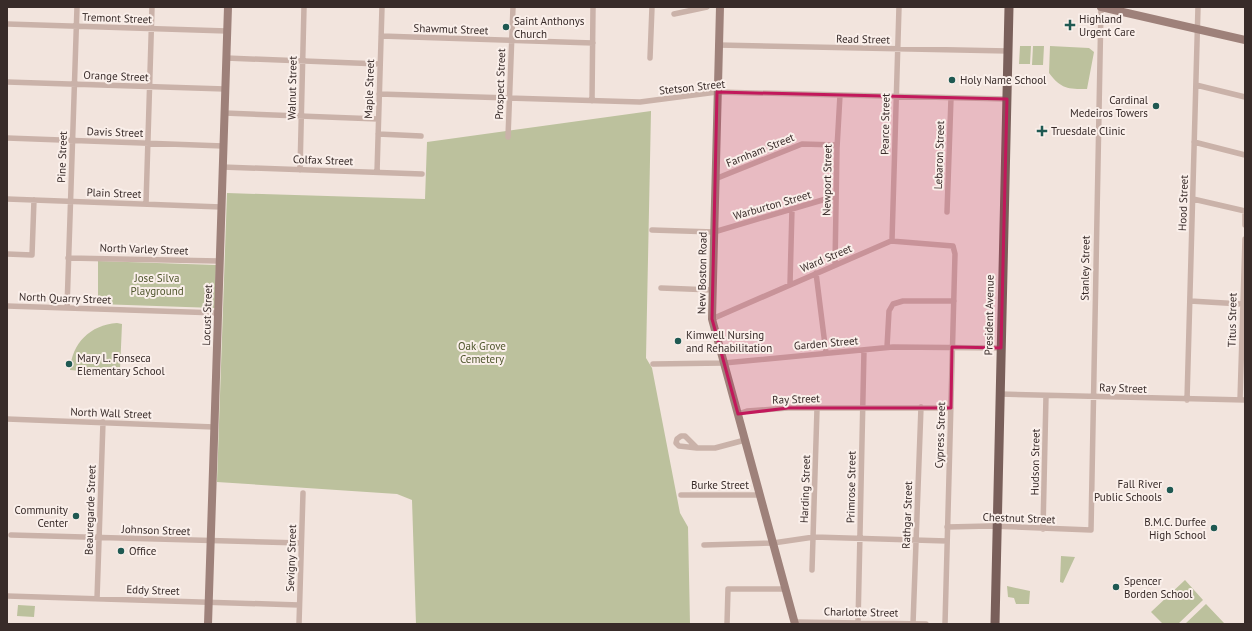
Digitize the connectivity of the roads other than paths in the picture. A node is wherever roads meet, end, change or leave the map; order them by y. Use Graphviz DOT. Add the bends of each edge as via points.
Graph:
graph roads {
  1 [pos="77,7"];
  2 [pos="152,7"];
  3 [pos="228,7"];
  4 [pos="304,7"];
  5 [pos="382,7"];
  6 [pos="513,7"];
  7 [pos="593,7"];
  8 [pos="652,7"];
  9 [pos="707,7"];
  10 [pos="720,7"];
  11 [pos="899,7"];
  12 [pos="1009,7"];
  13 [pos="1101,7"];
  14 [pos="1198,7"];
  15 [pos="674,14"];
  16 [pos="7,24"];
  17 [pos="77,27"];
  18 [pos="1197,28"];
  19 [pos="151,30"];
  20 [pos="227,32"];
  21 [pos="381,36"];
  22 [pos="1245,40"];
  23 [pos="511,41"];
  24 [pos="593,44"];
  25 [pos="718,45"];
  26 [pos="898,50"];
  27 [pos="1008,51"];
  28 [pos="226,58"];
  29 [pos="650,58"];
  30 [pos="302,61"];
  31 [pos="380,64"];
  32 [pos="7,82"];
  33 [pos="75,84"];
  34 [pos="1196,86"];
  35 [pos="149,87"];
  36 [pos="225,89"];
  37 [pos="717,92"];
  38 [pos="379,94"];
  39 [pos="840,95"];
  40 [pos="896,97"];
  41 [pos="1245,97"];
  42 [pos="510,98"];
  43 [pos="951,98"];
  44 [pos="1007,99"];
  45 [pos="592,101"];
  46 [pos="224,113"];
  47 [pos="302,116"];
  48 [pos="378,118"];
  49 [pos="378,134"];
  50 [pos="421,136"];
  51 [pos="508,137"];
  52 [pos="7,138"];
  53 [pos="73,140"];
  54 [pos="1194,142"];
  55 [pos="148,143"];
  56 [pos="837,144"];
  57 [pos="223,146"];
  58 [pos="1245,155"];
  59 [pos="222,167"];
  60 [pos="300,170"];
  61 [pos="376,172"];
  62 [pos="422,174"];
  63 [pos="715,179"];
  64 [pos="836,196"];
  65 [pos="1193,199"];
  66 [pos="7,200"];
  67 [pos="34,200"];
  68 [pos="70,202"];
  69 [pos="146,204"];
  70 [pos="221,207"];
  71 [pos="792,209"];
  72 [pos="1245,211"];
  73 [pos="947,212"];
  74 [pos="1245,225"];
  75 [pos="652,230"];
  76 [pos="714,232"];
  77 [pos="1245,239"];
  78 [pos="890,241"];
  79 [pos="953,246"];
  80 [pos="7,254"];
  81 [pos="68,258"];
  82 [pos="219,262"];
  83 [pos="835,265"];
  84 [pos="816,273"];
  85 [pos="790,284"];
  86 [pos="661,288"];
  87 [pos="713,290"];
  88 [pos="954,301"];
  89 [pos="1190,302"];
  90 [pos="7,306"];
  91 [pos="1244,306"];
  92 [pos="67,308"];
  93 [pos="218,313"];
  94 [pos="712,319"];
  95 [pos="887,347"];
  96 [pos="952,348"];
  97 [pos="1001,348"];
  98 [pos="864,350"];
  99 [pos="826,353"];
  100 [pos="724,363"];
  101 [pos="653,364"];
  102 [pos="1000,394"];
  103 [pos="1046,396"];
  104 [pos="1093,397"];
  105 [pos="1187,400"];
  106 [pos="1242,400"];
  107 [pos="863,406"];
  108 [pos="921,407"];
  109 [pos="951,408"];
  110 [pos="818,409"];
  111 [pos="738,414"];
  112 [pos="7,419"];
  113 [pos="103,422"];
  114 [pos="214,427"];
  115 [pos="744,440"];
  116 [pos="697,448"];
  117 [pos="303,493"];
  118 [pos="681,495"];
  119 [pos="759,495"];
  120 [pos="947,527"];
  121 [pos="997,527"];
  122 [pos="1043,529"];
  123 [pos="1091,530"];
  124 [pos="8,535"];
  125 [pos="99,538"];
  126 [pos="814,538"];
  127 [pos="860,539"];
  128 [pos="916,541"];
  129 [pos="947,541"];
  130 [pos="210,542"];
  131 [pos="301,543"];
  132 [pos="773,543"];
  133 [pos="704,545"];
  134 [pos="812,570"];
  135 [pos="786,589"];
  136 [pos="7,596"];
  137 [pos="97,599"];
  138 [pos="209,602"];
  139 [pos="299,604"];
  140 [pos="795,623"];
  141 [pos="858,623"];
  142 [pos="208,624"];
  143 [pos="299,624"];
  144 [pos="727,624"];
  145 [pos="914,624"];
  146 [pos="926,624"];
  147 [pos="944,624"];
  148 [pos="995,624"];
  1 -- 17 [label="street, Pine Street"];
  2 -- 19 [label="street"];
  3 -- 20 [label="street, Locust Street"];
  4 -- 30 [label="street, Walnut Street"];
  5 -- 21 [label="street, Maple Street"];
  6 -- 23 [label="street, Prospect Street"];
  7 -- 24 [label="street"];
  8 -- 29 [label="street"];
  9 -- 15 [label="street"];
  10 -- 25 [label="street, New Boston Road"];
  11 -- 26 [label="street, Pearce Street"];
  12 -- 27 [label="main road, President Avenue"];
  13 -- 18 [label="street"];
  13 -- 104 [label="street, Stanley Street"];
  14 -- 18 [label="street, Hood Street"];
  16 -- 17 [label="street, Tremont Street"];
  17 -- 19 [label="street, Tremont Street"];
  17 -- 33 [label="street, Pine Street"];
  18 -- 22 [label="street"];
  18 -- 34 [label="street, Hood Street"];
  19 -- 20 [label="street, Tremont Street"];
  19 -- 35 [label="street"];
  20 -- 28 [label="street, Locust Street"];
  21 -- 23 [label="street, Shawmut Street"];
  21 -- 31 [label="street, Maple Street"];
  23 -- 24 [label="street, Shawmut Street"];
  23 -- 42 [label="street, Prospect Street"];
  24 -- 45 [label="street"];
  25 -- 26 [label="street, Read Street"];
  25 -- 37 [label="street, New Boston Road"];
  26 -- 27 [label="street, Read Street"];
  26 -- 40 [label="street, Pearce Street"];
  27 -- 44 [label="main road, President Avenue"];
  28 -- 30 [label="street"];
  28 -- 36 [label="street, Locust Street"];
  30 -- 31 [label="street"];
  30 -- 47 [label="street, Walnut Street"];
  31 -- 38 [label="street, Maple Street"];
  32 -- 33 [label="street, Orange Street"];
  33 -- 35 [label="street, Orange Street"];
  33 -- 53 [label="street, Pine Street"];
  34 -- 41 [label="street"];
  34 -- 54 [label="street, Hood Street"];
  35 -- 36 [label="street, Orange Street"];
  35 -- 55 [label="street"];
  36 -- 46 [label="street, Locust Street"];
  37 -- 39 [label="street, Stetson Street"];
  37 -- 45 [label="street, Stetson Street" via="653,101"];
  37 -- 63 [label="street, New Boston Road"];
  38 -- 42 [label="street, Stetson Street"];
  38 -- 48 [label="street, Maple Street"];
  39 -- 40 [label="street, Stetson Street"];
  39 -- 56 [label="street, Newport Street"];
  40 -- 43 [label="street, Stetson Street"];
  40 -- 78 [label="street, Pearce Street"];
  42 -- 45 [label="street, Stetson Street"];
  42 -- 51 [label="street, Prospect Street"];
  43 -- 44 [label="street, Stetson Street"];
  43 -- 73 [label="street, Lebaron Street"];
  44 -- 97 [label="main road, President Avenue"];
  46 -- 47 [label="street"];
  46 -- 57 [label="street, Locust Street"];
  47 -- 48 [label="street"];
  47 -- 60 [label="street, Walnut Street"];
  48 -- 49 [label="street, Maple Street"];
  49 -- 50 [label="street"];
  49 -- 61 [label="street, Maple Street"];
  52 -- 53 [label="street, Davis Street"];
  53 -- 55 [label="street, Davis Street"];
  53 -- 68 [label="street, Pine Street"];
  54 -- 58 [label="street"];
  54 -- 65 [label="street, Hood Street"];
  55 -- 57 [label="street, Davis Street"];
  55 -- 69 [label="street"];
  56 -- 63 [label="street, Farnham Street" via="802,144"];
  56 -- 64 [label="street, Newport Street"];
  57 -- 59 [label="street, Locust Street"];
  59 -- 60 [label="street, Colfax Street"];
  59 -- 70 [label="street, Locust Street"];
  60 -- 61 [label="street, Colfax Street"];
  61 -- 62 [label="street, Colfax Street"];
  63 -- 76 [label="street, New Boston Road"];
  64 -- 71 [label="street, Warburton Street"];
  64 -- 83 [label="street, Newport Street"];
  65 -- 72 [label="street"];
  65 -- 89 [label="street, Hood Street"];
  66 -- 67 [label="street, Plain Street"];
  67 -- 68 [label="street, Plain Street"];
  67 -- 80 [label="street" via="32,255"];
  68 -- 69 [label="street, Plain Street"];
  68 -- 81 [label="street, Pine Street"];
  69 -- 70 [label="street, Plain Street"];
  70 -- 82 [label="street, Locust Street"];
  71 -- 76 [label="street, Warburton Street"];
  71 -- 85 [label="street"];
  72 -- 74 [label="street"];
  75 -- 76 [label="street, Warburton Street"];
  76 -- 87 [label="street, New Boston Road"];
  77 -- 91 [label="street, Titus Street"];
  78 -- 79 [label="street, Ward Street"];
  78 -- 83 [label="street, Ward Street"];
  79 -- 88 [label="street, Cypress Street"];
  81 -- 82 [label="street, North Varley Street"];
  81 -- 92 [label="street, Pine Street"];
  82 -- 93 [label="street, Locust Street"];
  83 -- 84 [label="street, Ward Street"];
  84 -- 85 [label="street, Ward Street"];
  84 -- 99 [label="street"];
  85 -- 94 [label="street, Ward Street"];
  86 -- 87 [label="street"];
  87 -- 94 [label="street, New Boston Road"];
  88 -- 95 [label="street" via="903,301 893,304 889,311"];
  88 -- 96 [label="street, Cypress Street"];
  89 -- 91 [label="street"];
  89 -- 105 [label="street, Hood Street"];
  90 -- 92 [label="street, North Quarry Street"];
  91 -- 106 [label="street, Titus Street"];
  92 -- 93 [label="street, North Quarry Street"];
  93 -- 114 [label="street, Locust Street"];
  94 -- 100 [label="street, New Boston Road"];
  95 -- 96 [label="street, Garden Street"];
  95 -- 98 [label="street, Garden Street"];
  96 -- 97 [label="street, Garden Street"];
  96 -- 109 [label="street, Cypress Street"];
  97 -- 102 [label="main road, President Avenue"];
  98 -- 99 [label="street, Garden Street"];
  98 -- 107 [label="street, Primrose Street"];
  99 -- 100 [label="street, Garden Street"];
  100 -- 101 [label="street, Garden Street"];
  100 -- 111 [label="street, New Boston Road"];
  102 -- 103 [label="street, Ray Street"];
  102 -- 121 [label="main road, President Avenue"];
  103 -- 104 [label="street, Ray Street"];
  103 -- 122 [label="street, Hudson Street"];
  104 -- 105 [label="street, Ray Street"];
  104 -- 123 [label="street, Stanley Street"];
  105 -- 106 [label="street, Ray Street"];
  107 -- 108 [label="street, Ray Street"];
  107 -- 110 [label="street, Ray Street"];
  107 -- 127 [label="street, Primrose Street"];
  108 -- 109 [label="street, Ray Street"];
  108 -- 128 [label="street, Rathgar Street"];
  109 -- 120 [label="street, Cypress Street"];
  110 -- 111 [label="street, Ray Street" via="788,408"];
  110 -- 126 [label="street, Harding Street"];
  111 -- 115 [label="street, New Boston Road"];
  112 -- 113 [label="street, North Wall Street"];
  113 -- 114 [label="street, North Wall Street"];
  113 -- 125 [label="street, Beauregarde Street"];
  114 -- 130 [label="street, Locust Street"];
  115 -- 116 [label="street" via="715,448"];
  115 -- 119 [label="street, New Boston Road"];
  117 -- 131 [label="street, Sevigny Street"];
  118 -- 119 [label="street, Burke Street"];
  119 -- 132 [label="street, New Boston Road"];
  120 -- 121 [label="street, Chestnut Street"];
  120 -- 129 [label="street, Cypress Street"];
  121 -- 122 [label="street, Chestnut Street"];
  121 -- 148 [label="main road, President Avenue"];
  122 -- 123 [label="street, Chestnut Street"];
  124 -- 125 [label="street, Johnson Street"];
  125 -- 130 [label="street, Johnson Street"];
  125 -- 137 [label="street, Beauregarde Street"];
  126 -- 127 [label="street"];
  126 -- 132 [label="street"];
  126 -- 134 [label="street, Harding Street"];
  127 -- 128 [label="street"];
  127 -- 141 [label="street, Primrose Street"];
  128 -- 129 [label="street"];
  128 -- 145 [label="street, Rathgar Street"];
  129 -- 147 [label="street, Cypress Street"];
  130 -- 131 [label="street, Johnson Street"];
  130 -- 138 [label="street, Locust Street"];
  131 -- 139 [label="street, Sevigny Street"];
  132 -- 133 [label="street"];
  132 -- 135 [label="street, New Boston Road"];
  135 -- 140 [label="street, New Boston Road"];
  135 -- 144 [label="street" via="728,589"];
  136 -- 137 [label="street, Eddy Street"];
  137 -- 138 [label="street, Eddy Street"];
  138 -- 139 [label="street, Eddy Street"];
  138 -- 142 [label="street, Locust Street"];
  139 -- 143 [label="street, Sevigny Street"];
  140 -- 141 [label="street, Charlotte Street"];
  141 -- 145 [label="street, Charlotte Street"];
  145 -- 146 [label="street, Charlotte Street"];
}
